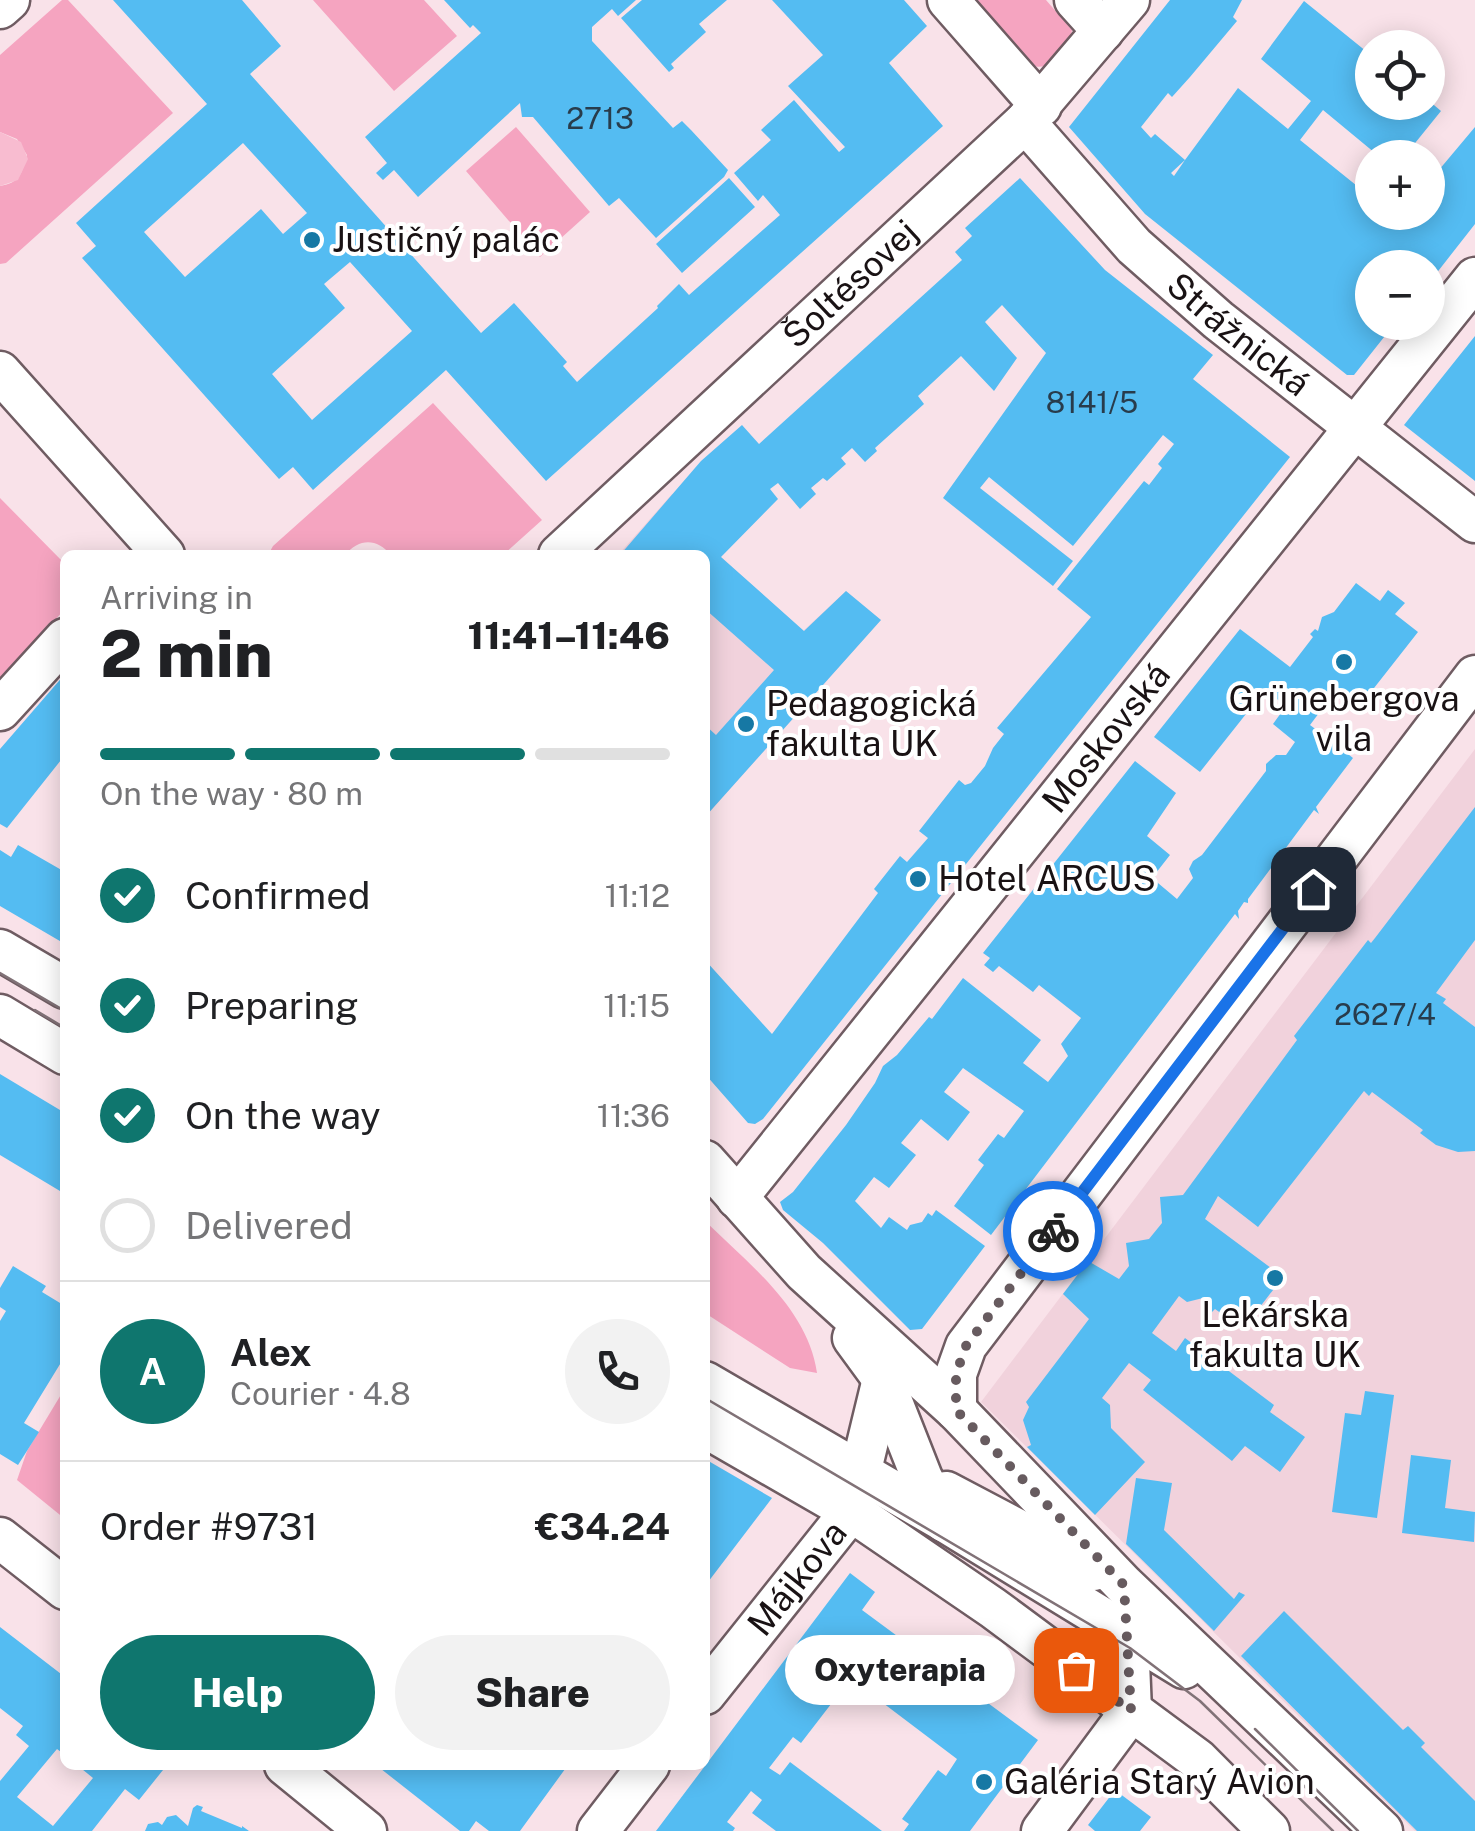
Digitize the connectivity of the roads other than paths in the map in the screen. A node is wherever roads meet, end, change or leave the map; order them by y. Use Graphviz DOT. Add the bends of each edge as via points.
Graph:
graph roads {
  1 [pos="9,0"];
  2 [pos="948,0"];
  3 [pos="1075,0"];
  4 [pos="1128,0"];
  5 [pos="0,8"];
  6 [pos="1104,31"];
  7 [pos="1033,114"];
  8 [pos="1475,278"];
  9 [pos="0,372"];
  10 [pos="1354,429"];
  11 [pos="1475,522"];
  12 [pos="157,550"];
  13 [pos="564,550"];
  14 [pos="60,644"];
  15 [pos="1475,676"];
  16 [pos="0,710"];
  17 [pos="0,950"];
  18 [pos="60,985"];
  19 [pos="0,1015"];
  20 [pos="60,1051"];
  21 [pos="710,1167"];
  22 [pos="737,1198"];
  23 [pos="804,1272"];
  24 [pos="710,1358"];
  25 [pos="883,1379"];
  26 [pos="710,1385"];
  27 [pos="956,1410"];
  28 [pos="710,1428"];
  29 [pos="859,1477"];
  30 [pos="922,1478"];
  31 [pos="944,1521"];
  32 [pos="0,1538"];
  33 [pos="60,1584"];
  34 [pos="1124,1585"];
  35 [pos="993,1608"];
  36 [pos="1128,1632"];
  37 [pos="710,1687"];
  38 [pos="1131,1711"];
  39 [pos="1289,1740"];
  40 [pos="291,1770"];
  41 [pos="645,1770"];
  42 [pos="1050,1827"];
  43 [pos="366,1831"];
  44 [pos="598,1831"];
  45 [pos="1270,1831"];
  46 [pos="1382,1831"];
  1 -- 5 [label="street"];
  2 -- 7 [label="street, Strážnická"];
  3 -- 6 [label="street"];
  4 -- 6 [label="street, Šoltésovej"];
  6 -- 7 [label="street, Šoltésovej"];
  7 -- 10 [label="street, Strážnická" via="1134,246"];
  7 -- 13 [label="street, Šoltésovej"];
  8 -- 10 [label="street, Moskovská"];
  9 -- 12 [label="street"];
  10 -- 11 [label="street, Strážnická"];
  10 -- 22 [label="street, Moskovská"];
  14 -- 16 [label="street"];
  15 -- 27 [label="street" via="966,1346 956,1374"];
  17 -- 18 [label="street"];
  19 -- 20 [label="street"];
  21 -- 22 [label="street"];
  22 -- 23 [label="street"];
  23 -- 25 [label="street"];
  23 -- 27 [label="street"];
  24 -- 29 [label="street"];
  25 -- 29 [label="street"];
  25 -- 30 [label="street"];
  26 -- 29 [label="street"];
  27 -- 34 [label="street"];
  28 -- 29 [label="street"];
  29 -- 30 [label="street"];
  29 -- 31 [label="street"];
  29 -- 35 [label="street"];
  29 -- 37 [label="street, Májkova"];
  30 -- 31 [label="street"];
  30 -- 34 [label="street"];
  31 -- 35 [label="street"];
  31 -- 36 [label="street"];
  32 -- 33 [label="street"];
  34 -- 36 [label="street"];
  34 -- 39 [label="street"];
  35 -- 38 [label="street"];
  36 -- 38 [label="street"];
  36 -- 39 [label="street" via="1194,1675 1256,1729"];
  38 -- 42 [label="street"];
  38 -- 45 [label="street" via="1196,1759"];
  39 -- 46 [label="street"];
  40 -- 43 [label="street"];
  41 -- 44 [label="street"];
}
